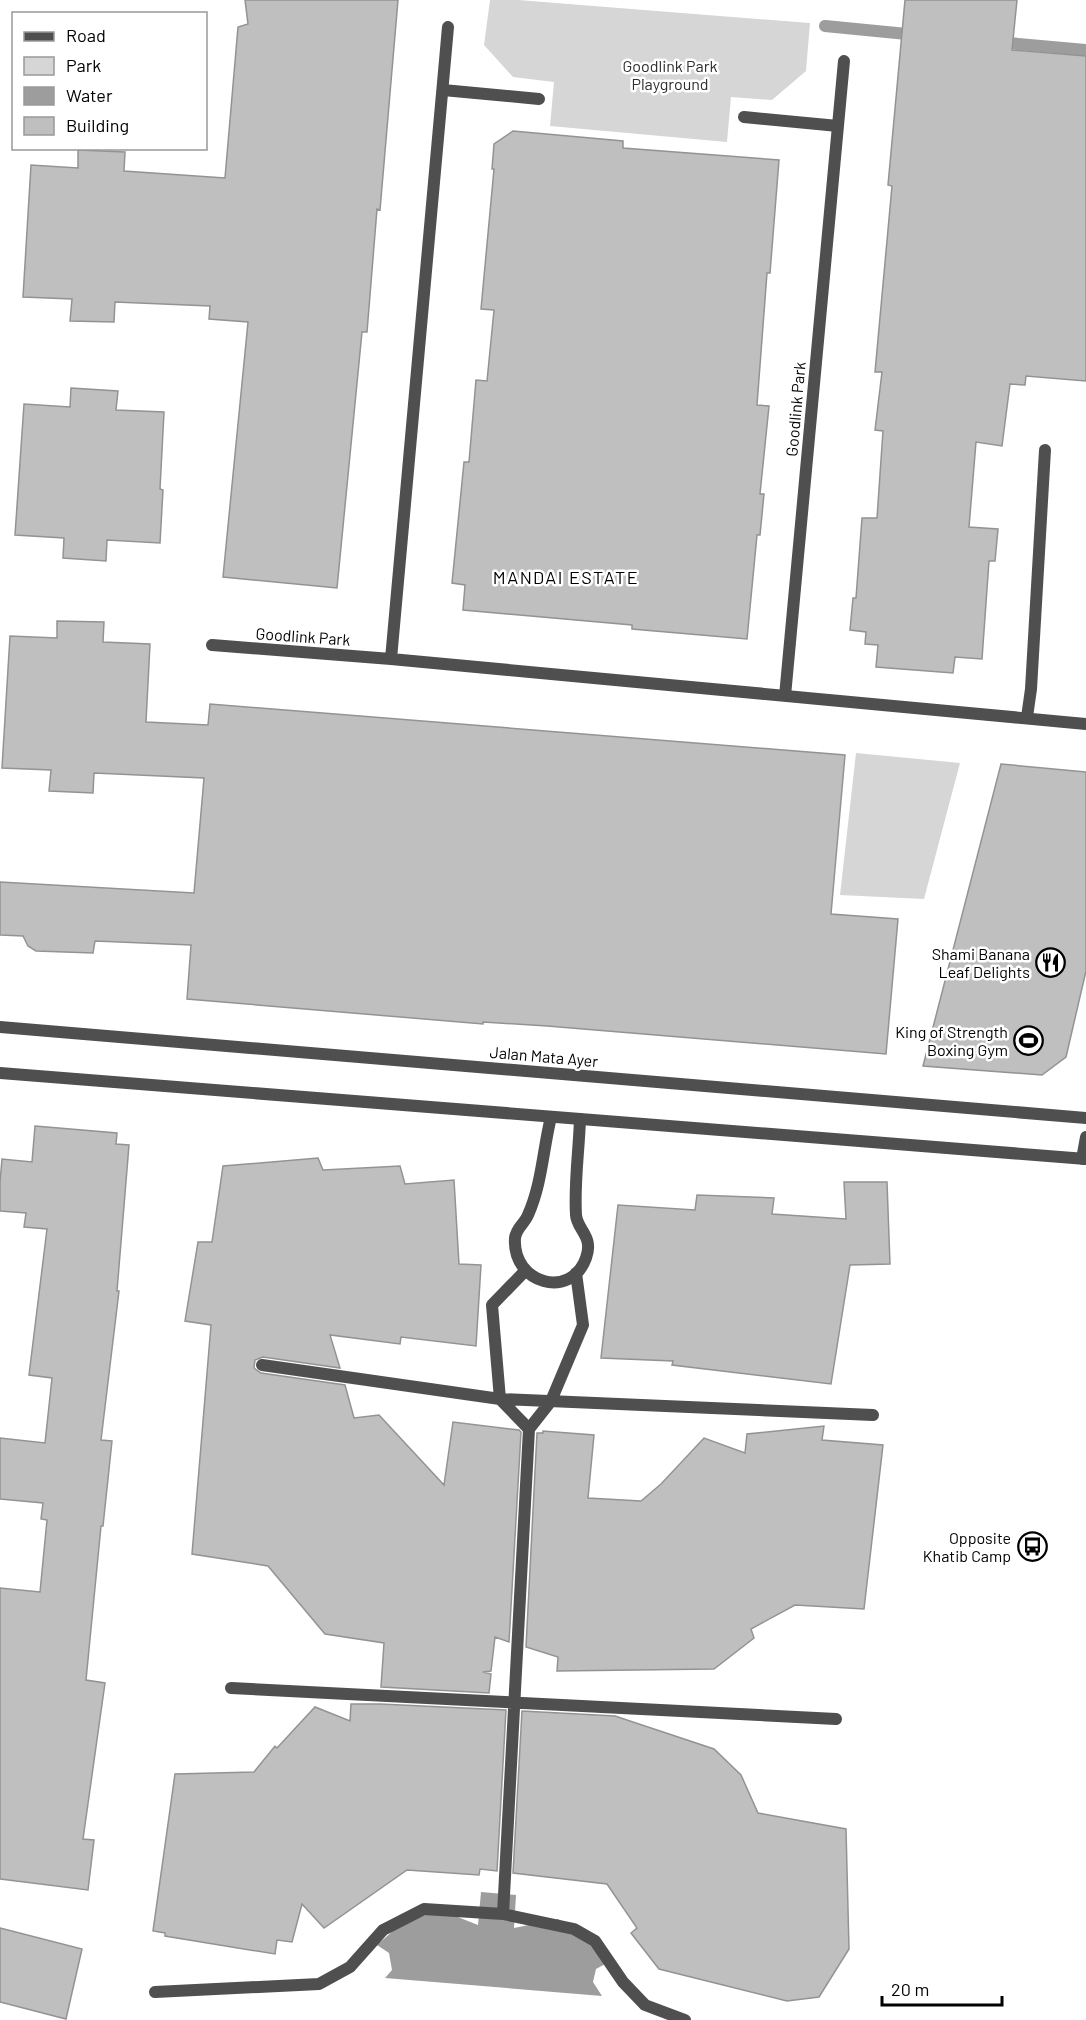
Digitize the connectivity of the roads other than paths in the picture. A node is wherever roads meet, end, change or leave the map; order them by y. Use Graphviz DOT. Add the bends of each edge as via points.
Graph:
graph roads {
  1 [pos="448,27"];
  2 [pos="844,61"];
  3 [pos="443,90"];
  4 [pos="539,99"];
  5 [pos="744,117"];
  6 [pos="838,126"];
  7 [pos="1045,450"];
  8 [pos="212,645"];
  9 [pos="391,659"];
  10 [pos="785,696"];
  11 [pos="1027,717"];
  12 [pos="1086,723"];
  13 [pos="0,1027"];
  14 [pos="0,1073"];
  15 [pos="551,1117"];
  16 [pos="1086,1118"];
  17 [pos="580,1119"];
  18 [pos="1086,1137"];
  19 [pos="1084,1159"];
  20 [pos="525,1271"];
  21 [pos="576,1273"];
  22 [pos="262,1365"];
  23 [pos="500,1399"];
  24 [pos="551,1401"];
  25 [pos="873,1415"];
  26 [pos="529,1429"];
  27 [pos="231,1688"];
  28 [pos="515,1703"];
  29 [pos="836,1719"];
  30 [pos="503,1914"];
  31 [pos="155,1992"];
  32 [pos="685,2020"];
  1 -- 3 [label="street"];
  2 -- 6 [label="street, Goodlink Park"];
  3 -- 4 [label="street"];
  3 -- 9 [label="street"];
  5 -- 6 [label="street"];
  6 -- 10 [label="street, Goodlink Park"];
  7 -- 11 [label="street"];
  8 -- 9 [label="street, Goodlink Park"];
  9 -- 10 [label="street, Goodlink Park"];
  10 -- 11 [label="street, Goodlink Park"];
  11 -- 12 [label="street, Goodlink Park"];
  13 -- 16 [label="street, Jalan Mata Ayer"];
  14 -- 15 [label="street"];
  15 -- 17 [label="street"];
  15 -- 20 [label="street" via="528,1217 515,1236 516,1257"];
  17 -- 19 [label="street"];
  17 -- 21 [label="street" via="576,1218 587,1236 587,1256"];
  18 -- 19 [label="street"];
  20 -- 21 [label="street" via="544,1282 563,1281"];
  20 -- 23 [label="street" via="492,1305"];
  21 -- 24 [label="street" via="583,1325"];
  22 -- 23 [label="street"];
  23 -- 24 [label="street"];
  23 -- 26 [label="street"];
  24 -- 25 [label="street"];
  24 -- 26 [label="street"];
  26 -- 28 [label="street"];
  27 -- 28 [label="street"];
  28 -- 29 [label="street"];
  28 -- 30 [label="street"];
  30 -- 31 [label="street" via="424,1909 383,1930 350,1967 320,1984"];
  30 -- 32 [label="street" via="574,1929 595,1941 623,1982 645,2005"];
}
